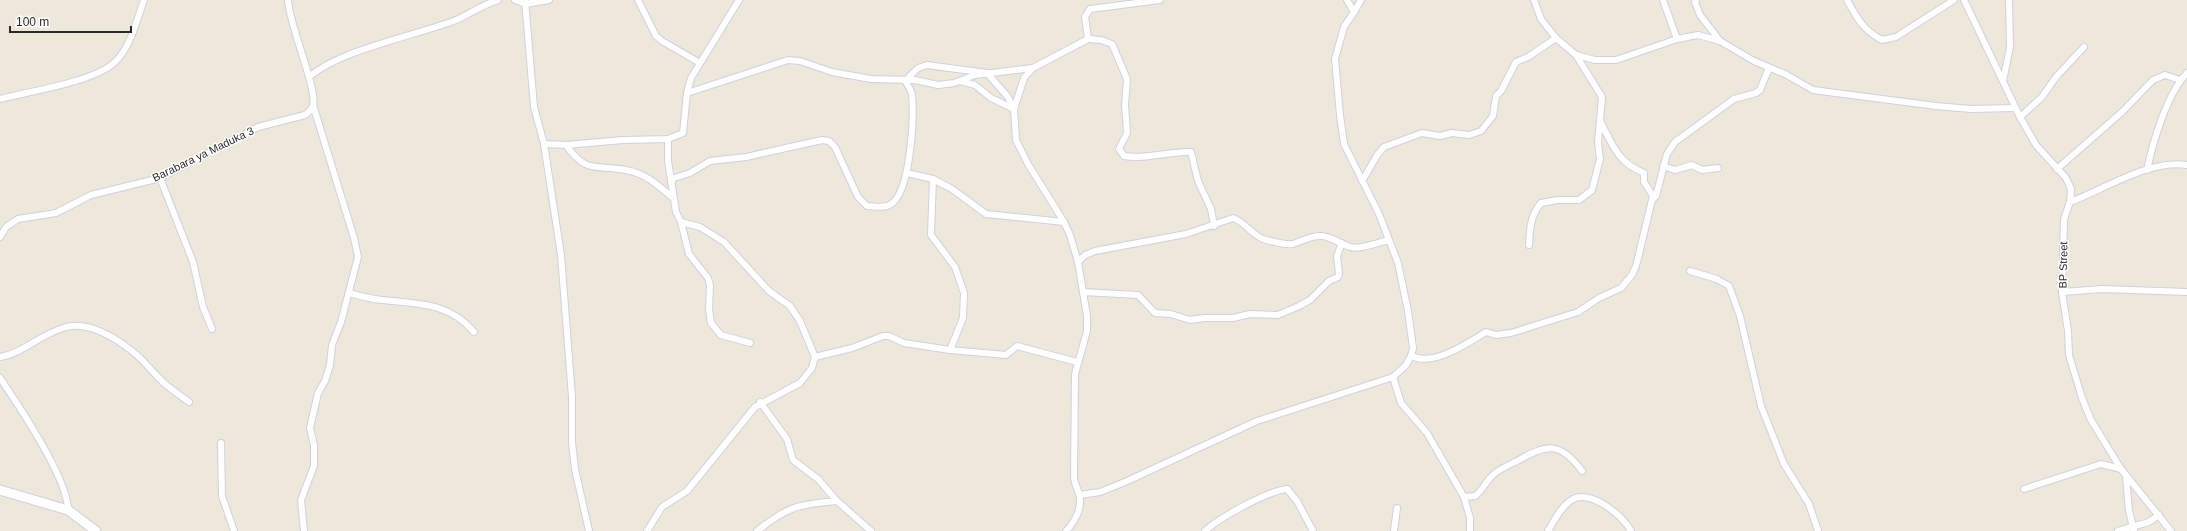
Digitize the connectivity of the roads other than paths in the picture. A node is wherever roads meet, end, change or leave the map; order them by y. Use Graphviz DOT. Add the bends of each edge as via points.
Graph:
graph roads {
  1 [pos="144,0"];
  2 [pos="288,0"];
  3 [pos="498,0"];
  4 [pos="515,0"];
  5 [pos="550,0"];
  6 [pos="638,0"];
  7 [pos="739,0"];
  8 [pos="1160,0"];
  9 [pos="1347,0"];
  10 [pos="1361,0"];
  11 [pos="1534,0"];
  12 [pos="1663,0"];
  13 [pos="1696,0"];
  14 [pos="1847,0"];
  15 [pos="1954,0"];
  16 [pos="1964,0"];
  17 [pos="2009,0"];
  18 [pos="1150,1"];
  19 [pos="526,2"];
  20 [pos="1354,12"];
  21 [pos="1556,38"];
  22 [pos="1088,39"];
  23 [pos="1678,39"];
  24 [pos="1720,41"];
  25 [pos="2084,46"];
  26 [pos="1576,55"];
  27 [pos="700,63"];
  28 [pos="1033,68"];
  29 [pos="1769,68"];
  30 [pos="987,73"];
  31 [pos="2187,73"];
  32 [pos="309,77"];
  33 [pos="2180,80"];
  34 [pos="905,81"];
  35 [pos="960,81"];
  36 [pos="2004,81"];
  37 [pos="687,93"];
  38 [pos="0,99"];
  39 [pos="313,105"];
  40 [pos="2015,108"];
  41 [pos="1014,109"];
  42 [pos="2020,117"];
  43 [pos="1600,121"];
  44 [pos="668,139"];
  45 [pos="544,144"];
  46 [pos="566,145"];
  47 [pos="2187,165"];
  48 [pos="1663,166"];
  49 [pos="1718,168"];
  50 [pos="2057,169"];
  51 [pos="2146,170"];
  52 [pos="907,172"];
  53 [pos="160,178"];
  54 [pos="933,179"];
  55 [pos="1362,181"];
  56 [pos="671,182"];
  57 [pos="673,198"];
  58 [pos="1653,200"];
  59 [pos="2070,202"];
  60 [pos="681,222"];
  61 [pos="1064,222"];
  62 [pos="1214,226"];
  63 [pos="0,237"];
  64 [pos="1389,240"];
  65 [pos="1342,243"];
  66 [pos="1529,245"];
  67 [pos="1078,262"];
  68 [pos="1690,271"];
  69 [pos="1083,292"];
  70 [pos="2062,292"];
  71 [pos="2187,292"];
  72 [pos="349,293"];
  73 [pos="212,329"];
  74 [pos="474,332"];
  75 [pos="750,343"];
  76 [pos="950,350"];
  77 [pos="1411,356"];
  78 [pos="0,357"];
  79 [pos="815,357"];
  80 [pos="1077,362"];
  81 [pos="1393,377"];
  82 [pos="0,378"];
  83 [pos="189,402"];
  84 [pos="760,402"];
  85 [pos="222,443"];
  86 [pos="2120,469"];
  87 [pos="1582,471"];
  88 [pos="2126,477"];
  89 [pos="2024,489"];
  90 [pos="0,490"];
  91 [pos="1080,495"];
  92 [pos="1464,497"];
  93 [pos="837,501"];
  94 [pos="1397,508"];
  95 [pos="68,510"];
  96 [pos="2159,515"];
  97 [pos="2134,529"];
  98 [pos="96,531"];
  99 [pos="234,531"];
  100 [pos="304,531"];
  101 [pos="590,531"];
  102 [pos="647,531"];
  103 [pos="757,531"];
  104 [pos="871,531"];
  105 [pos="1066,531"];
  106 [pos="1205,531"];
  107 [pos="1313,531"];
  108 [pos="1394,531"];
  109 [pos="1470,531"];
  110 [pos="1548,531"];
  111 [pos="1631,531"];
  112 [pos="1818,531"];
  113 [pos="2118,531"];
  114 [pos="2171,531"];
  1 -- 38 [label="street" via="125,49 116,61 101,72"];
  2 -- 32 [label="street" via="290,20"];
  3 -- 32 [label="street" via="484,4 453,21 331,62"];
  4 -- 19 [label="street"];
  5 -- 19 [label="street"];
  6 -- 27 [label="street" via="656,36"];
  7 -- 27 [label="street"];
  8 -- 18 [label="street"];
  9 -- 20 [label="street"];
  10 -- 20 [label="street"];
  11 -- 21 [label="street" via="1541,18"];
  12 -- 23 [label="street"];
  13 -- 24 [label="street" via="1700,15"];
  14 -- 15 [label="street" via="1868,33 1882,40 1896,37"];
  16 -- 36 [label="street, BP Street"];
  17 -- 36 [label="street" via="2010,47"];
  18 -- 22 [label="street" via="1090,9 1085,16"];
  19 -- 45 [label="street" via="534,107"];
  20 -- 55 [label="street" via="1344,27 1335,59 1344,144"];
  21 -- 26 [label="street"];
  21 -- 55 [label="street" via="1516,62 1496,96 1493,116 1480,131 1468,135 1452,133 1440,136 1422,133 1384,148"];
  22 -- 28 [label="street"];
  22 -- 62 [label="street" via="1112,44 1127,78 1127,133 1119,148 1124,156 1134,158 1191,152 1198,181 1211,209"];
  23 -- 24 [label="street" via="1698,35"];
  23 -- 26 [label="street" via="1616,60 1595,60"];
  24 -- 29 [label="street"];
  25 -- 42 [label="street" via="2042,97"];
  26 -- 43 [label="street" via="1600,91"];
  27 -- 37 [label="street" via="691,78"];
  28 -- 30 [label="street"];
  28 -- 41 [label="street" via="1024,78"];
  29 -- 40 [label="street" via="1813,90 1936,106 1971,109"];
  29 -- 48 [label="street" via="1760,90 1734,99 1675,142"];
  30 -- 34 [label="street" via="927,65 918,68"];
  30 -- 35 [label="street"];
  30 -- 41 [label="street" via="1008,97"];
  31 -- 33 [label="street"];
  32 -- 39 [label="street"];
  33 -- 50 [label="street" via="2165,75 2152,80 2122,112"];
  33 -- 51 [label="street" via="2173,92"];
  34 -- 35 [label="street" via="916,80 938,85"];
  34 -- 37 [label="street" via="871,79 788,60"];
  34 -- 52 [label="street" via="912,93 911,147"];
  35 -- 41 [label="street" via="975,85 990,98"];
  36 -- 40 [label="street, BP Street"];
  37 -- 44 [label="street" via="683,133"];
  39 -- 53 [label="street, Barabara ya Maduka 3" via="305,115 258,127"];
  39 -- 72 [label="street" via="358,257"];
  40 -- 42 [label="street, BP Street"];
  41 -- 61 [label="street" via="1016,140"];
  42 -- 50 [label="street, BP Street" via="2036,145"];
  43 -- 58 [label="street" via="1617,155 1632,168 1644,172 1644,182"];
  43 -- 66 [label="street" via="1600,159 1592,190 1579,200 1541,203 1531,220"];
  44 -- 46 [label="street"];
  44 -- 56 [label="street"];
  45 -- 46 [label="street"];
  45 -- 101 [label="street" via="561,255 575,469"];
  46 -- 57 [label="street" via="580,162 601,169 626,170 655,182"];
  47 -- 51 [label="street" via="2157,166"];
  48 -- 49 [label="street" via="1675,170 1692,165 1702,170"];
  48 -- 58 [label="street"];
  50 -- 59 [label="street, BP Street" via="2071,188"];
  51 -- 59 [label="street"];
  52 -- 54 [label="street"];
  52 -- 56 [label="street" via="892,204 886,207 867,206 858,197 835,147 829,141 822,140 746,157 710,161 690,173 674,178"];
  53 -- 63 [label="street, Barabara ya Maduka 3" via="91,195 56,213 18,219 6,228"];
  53 -- 73 [label="street" via="193,262 203,307"];
  54 -- 61 [label="street" via="952,189 986,214"];
  54 -- 76 [label="street" via="931,235 955,267 964,293 963,318"];
  55 -- 64 [label="street"];
  56 -- 57 [label="street"];
  57 -- 60 [label="street"];
  58 -- 77 [label="street" via="1636,266 1621,288 1578,312 1511,333 1486,332 1461,347 1426,359"];
  59 -- 70 [label="street, BP Street" via="2064,219"];
  60 -- 75 [label="street" via="689,254 708,278 711,323 721,335"];
  60 -- 79 [label="street" via="700,227 724,242 769,291 790,306 800,321"];
  61 -- 67 [label="street"];
  62 -- 65 [label="street" via="1233,218 1263,239 1292,244 1306,238 1322,236"];
  62 -- 67 [label="street" via="1186,234 1095,251 1085,255"];
  64 -- 65 [label="street" via="1357,248"];
  64 -- 77 [label="street" via="1398,263 1408,311 1413,348"];
  65 -- 69 [label="street" via="1337,256 1338,277 1329,281 1310,300 1278,315 1250,314 1233,318 1190,320 1171,314 1155,313 1138,295"];
  67 -- 69 [label="street"];
  68 -- 112 [label="street" via="1717,279 1729,286 1740,316 1761,406 1784,464 1810,504"];
  69 -- 80 [label="street" via="1087,331"];
  70 -- 71 [label="street" via="2102,289"];
  70 -- 86 [label="street, BP Street" via="2069,355 2082,398 2091,420"];
  72 -- 74 [label="street" via="380,300 433,305 464,320"];
  72 -- 100 [label="street" via="332,344 330,365 318,393 310,428 314,446 314,466 301,500"];
  76 -- 79 [label="street" via="904,343 883,336 852,348"];
  76 -- 80 [label="street" via="1006,355 1017,346"];
  77 -- 81 [label="street" via="1406,365"];
  78 -- 83 [label="street" via="20,351 51,332 70,326 82,326 104,334 133,351 164,383"];
  79 -- 84 [label="street" via="812,368 800,382"];
  80 -- 91 [label="street" via="1074,476 1075,486"];
  81 -- 91 [label="street" via="1257,421 1125,482 1100,492"];
  81 -- 92 [label="street" via="1401,403 1427,434"];
  82 -- 95 [label="street" via="61,480 68,499"];
  84 -- 93 [label="street" via="787,439 793,460 818,479"];
  84 -- 102 [label="street" via="687,491 662,507"];
  85 -- 99 [label="street" via="222,496"];
  86 -- 88 [label="street, BP Street"];
  86 -- 89 [label="street" via="2101,464"];
  87 -- 92 [label="street" via="1563,451 1544,449 1533,452 1493,475 1475,496"];
  88 -- 96 [label="street, BP Street"];
  88 -- 97 [label="street" via="2129,510"];
  90 -- 95 [label="street"];
  91 -- 105 [label="street" via="1078,514"];
  92 -- 109 [label="street" via="1470,518"];
  93 -- 103 [label="street" via="808,503 792,508"];
  93 -- 104 [label="street"];
  94 -- 108 [label="street"];
  95 -- 98 [label="street"];
  96 -- 97 [label="street"];
  96 -- 114 [label="street, BP Street"];
  97 -- 113 [label="street"];
  106 -- 107 [label="street" via="1276,490 1287,489 1297,500"];
  110 -- 111 [label="street" via="1570,500 1578,497 1604,503 1617,512"];
}
